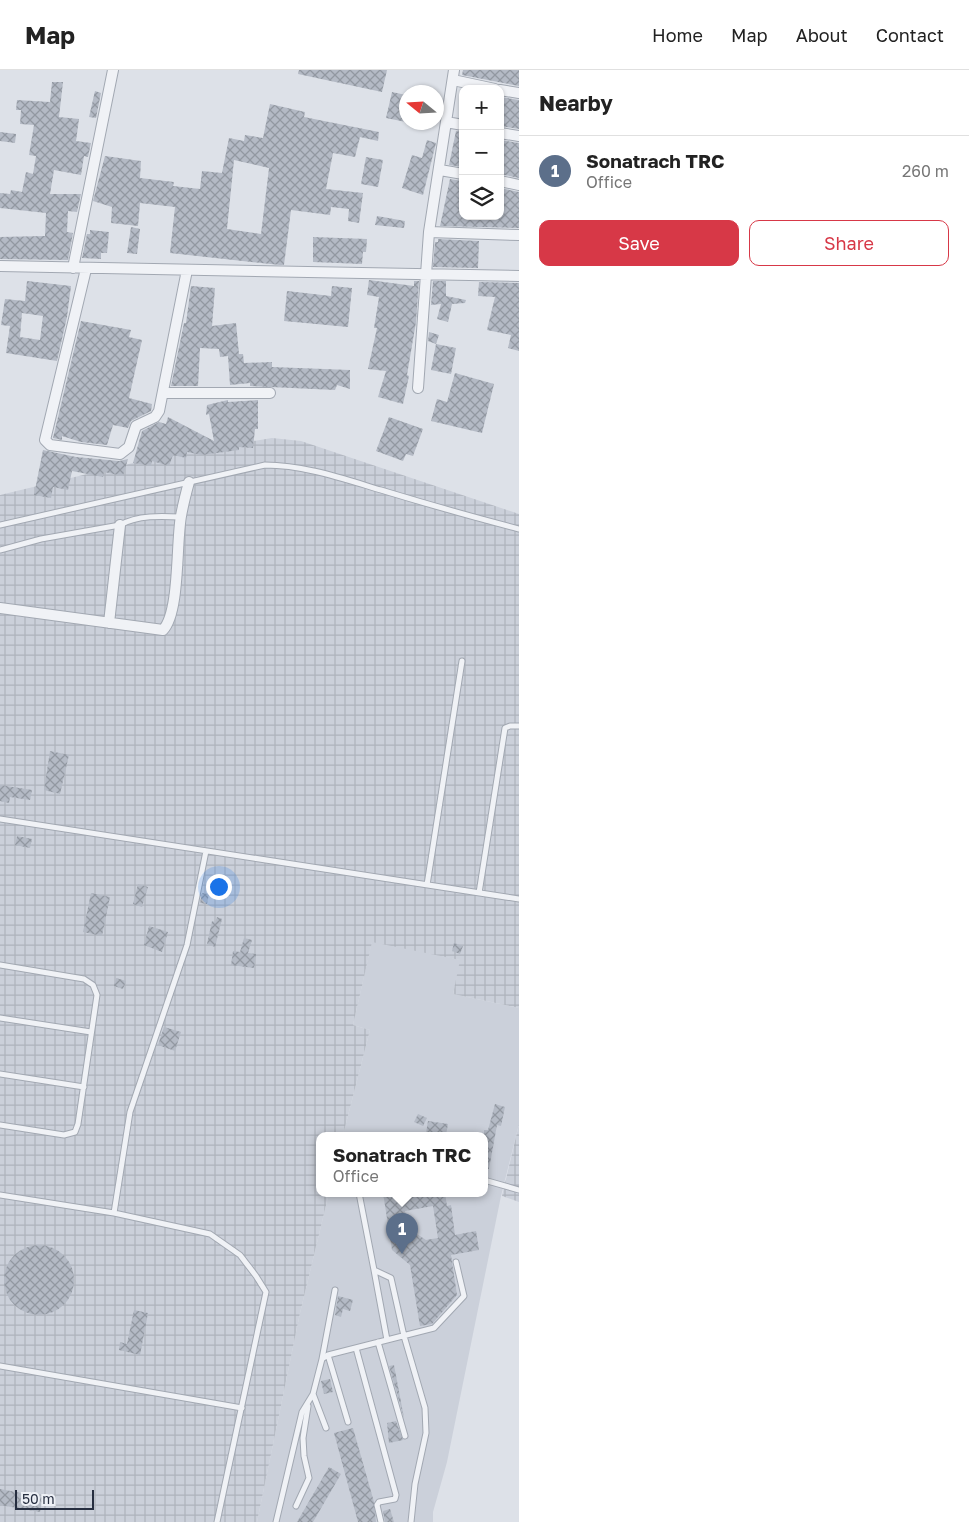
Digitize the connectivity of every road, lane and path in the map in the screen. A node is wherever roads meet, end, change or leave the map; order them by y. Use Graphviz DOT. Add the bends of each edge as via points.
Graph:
graph roads {
  1 [pos="113,70"];
  2 [pos="453,75"];
  3 [pos="483,85"];
  4 [pos="504,91"];
  5 [pos="519,93"];
  6 [pos="446,122"];
  7 [pos="459,124"];
  8 [pos="504,134"];
  9 [pos="519,136"];
  10 [pos="440,170"];
  11 [pos="459,173"];
  12 [pos="504,182"];
  13 [pos="519,185"];
  14 [pos="429,232"];
  15 [pos="519,236"];
  16 [pos="0,266"];
  17 [pos="73,268"];
  18 [pos="86,269"];
  19 [pos="188,270"];
  20 [pos="427,274"];
  21 [pos="519,276"];
  22 [pos="418,388"];
  23 [pos="163,393"];
  24 [pos="270,393"];
  25 [pos="189,482"];
  26 [pos="181,516"];
  27 [pos="0,525"];
  28 [pos="120,525"];
  29 [pos="519,529"];
  30 [pos="0,550"];
  31 [pos="0,608"];
  32 [pos="109,623"];
  33 [pos="462,661"];
  34 [pos="519,726"];
  35 [pos="0,819"];
  36 [pos="206,851"];
  37 [pos="427,885"];
  38 [pos="479,893"];
  39 [pos="519,899"];
  40 [pos="0,965"];
  41 [pos="0,1018"];
  42 [pos="91,1032"];
  43 [pos="0,1074"];
  44 [pos="84,1086"];
  45 [pos="0,1125"];
  46 [pos="488,1181"];
  47 [pos="519,1190"];
  48 [pos="0,1195"];
  49 [pos="360,1197"];
  50 [pos="114,1213"];
  51 [pos="456,1262"];
  52 [pos="374,1270"];
  53 [pos="335,1290"];
  54 [pos="404,1336"];
  55 [pos="387,1340"];
  56 [pos="378,1342"];
  57 [pos="356,1348"];
  58 [pos="328,1355"];
  59 [pos="322,1359"];
  60 [pos="0,1366"];
  61 [pos="312,1394"];
  62 [pos="308,1403"];
  63 [pos="242,1408"];
  64 [pos="348,1422"];
  65 [pos="326,1428"];
  66 [pos="405,1436"];
  67 [pos="296,1506"];
  68 [pos="218,1522"];
  69 [pos="276,1522"];
  70 [pos="381,1522"];
  71 [pos="411,1522"];
  1 -- 17 [label="street"];
  2 -- 3 [label="street"];
  2 -- 6 [label="street"];
  4 -- 5 [label="street"];
  6 -- 7 [label="street"];
  6 -- 10 [label="street"];
  8 -- 9 [label="street"];
  10 -- 11 [label="street"];
  10 -- 14 [label="street"];
  12 -- 13 [label="street"];
  14 -- 15 [label="street"];
  14 -- 20 [label="street"];
  16 -- 17 [label="street"];
  17 -- 18 [label="street"];
  18 -- 19 [label="street"];
  18 -- 23 [label="street" via="46,442 124,452 130,447 136,426 157,414"];
  19 -- 20 [label="street"];
  19 -- 23 [label="street"];
  20 -- 21 [label="street"];
  20 -- 22 [label="street"];
  23 -- 24 [label="street"];
  25 -- 26 [label="street"];
  25 -- 27 [label="lane"];
  25 -- 29 [label="lane" via="265,465 281,465"];
  26 -- 28 [label="lane" via="155,515"];
  26 -- 32 [label="street" via="173,605 167,626 163,630"];
  28 -- 30 [label="lane"];
  28 -- 32 [label="street"];
  31 -- 32 [label="street"];
  33 -- 37 [label="lane"];
  34 -- 38 [label="lane" via="505,728"];
  35 -- 36 [label="lane"];
  36 -- 37 [label="lane"];
  36 -- 50 [label="lane" via="187,945 130,1112"];
  37 -- 38 [label="lane"];
  38 -- 39 [label="lane"];
  40 -- 42 [label="lane" via="91,982 96,995"];
  41 -- 42 [label="lane"];
  42 -- 44 [label="lane"];
  43 -- 44 [label="lane"];
  44 -- 45 [label="lane" via="77,1128 72,1134"];
  46 -- 47 [label="lane"];
  48 -- 50 [label="lane"];
  49 -- 52 [label="lane"];
  50 -- 63 [label="lane" via="210,1234 240,1255 256,1276 266,1292"];
  51 -- 54 [label="lane" via="464,1296 434,1328"];
  52 -- 54 [label="lane" via="391,1278"];
  52 -- 55 [label="lane"];
  53 -- 59 [label="lane"];
  54 -- 55 [label="lane"];
  54 -- 71 [label="lane" via="425,1408 426,1433"];
  55 -- 56 [label="lane"];
  56 -- 57 [label="lane"];
  56 -- 66 [label="lane"];
  57 -- 58 [label="lane"];
  57 -- 70 [label="lane" via="396,1495 395,1499 377,1505"];
  58 -- 59 [label="lane"];
  58 -- 64 [label="lane"];
  59 -- 61 [label="lane"];
  60 -- 63 [label="lane"];
  61 -- 62 [label="lane"];
  61 -- 65 [label="lane"];
  62 -- 67 [label="lane" via="304,1438 309,1478"];
  62 -- 69 [label="lane" via="302,1412"];
  63 -- 68 [label="lane"];
}
